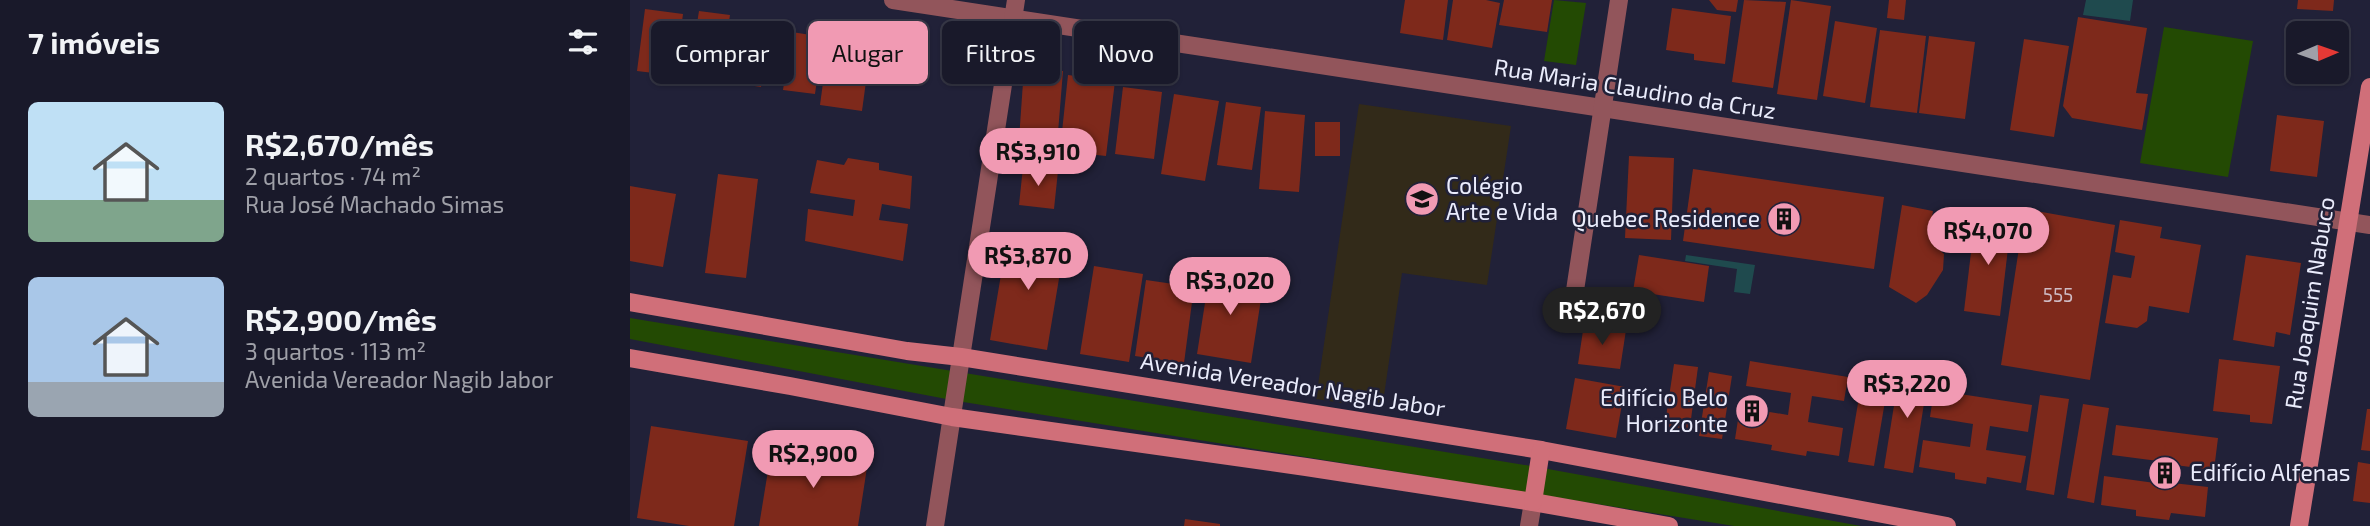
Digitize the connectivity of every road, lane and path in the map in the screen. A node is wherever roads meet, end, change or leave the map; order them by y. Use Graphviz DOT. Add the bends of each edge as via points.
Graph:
graph roads {
  1 [pos="893,0"];
  2 [pos="1016,0"];
  3 [pos="1619,0"];
  4 [pos="1013,19"];
  5 [pos="2370,87"];
  6 [pos="1602,108"];
  7 [pos="2348,222"];
  8 [pos="2370,225"];
  9 [pos="1574,296"];
  10 [pos="630,302"];
  11 [pos="961,357"];
  12 [pos="630,358"];
  13 [pos="952,417"];
  14 [pos="1541,450"];
  15 [pos="1533,502"];
  16 [pos="935,526"];
  17 [pos="1529,526"];
  18 [pos="1670,526"];
  19 [pos="1947,526"];
  20 [pos="2298,526"];
  1 -- 4 [label="street, Rua Maria Claudino da Cruz"];
  2 -- 4 [label="street"];
  3 -- 6 [label="street"];
  4 -- 6 [label="street, Rua Maria Claudino da Cruz"];
  4 -- 11 [label="street"];
  5 -- 7 [label="main road, Rua Joaquim Nabuco"];
  6 -- 7 [label="street, Rua Maria Claudino da Cruz"];
  6 -- 9 [label="street"];
  7 -- 8 [label="street, Rua Maria Claudino da Cruz"];
  7 -- 20 [label="main road, Rua Joaquim Nabuco"];
  10 -- 11 [label="main road, Avenida Vereador Nagib Jabor"];
  11 -- 13 [label="street"];
  11 -- 14 [label="main road, Avenida Vereador Nagib Jabor"];
  12 -- 13 [label="main road"];
  13 -- 15 [label="main road"];
  13 -- 16 [label="street"];
  14 -- 15 [label="main road"];
  14 -- 19 [label="main road, Avenida Vereador Nagib Jabor"];
  15 -- 17 [label="street"];
  15 -- 18 [label="main road"];
}
